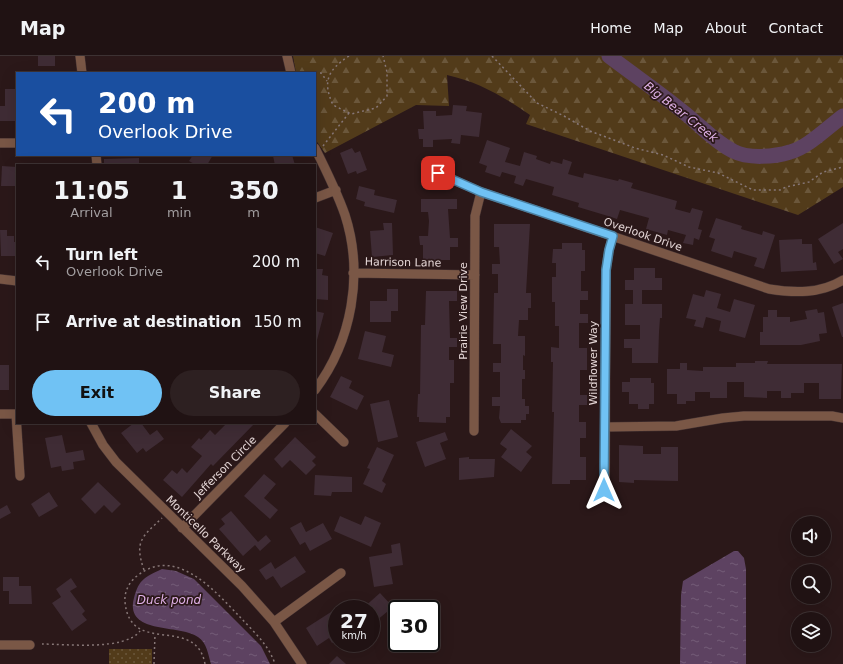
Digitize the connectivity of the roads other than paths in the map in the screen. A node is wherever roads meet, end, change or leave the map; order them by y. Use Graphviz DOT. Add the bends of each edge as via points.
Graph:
graph roads {
  1 [pos="80,56"];
  2 [pos="287,56"];
  3 [pos="82,72"];
  4 [pos="291,72"];
  5 [pos="0,143"];
  6 [pos="16,143"];
  7 [pos="316,150"];
  8 [pos="438,173"];
  9 [pos="336,190"];
  10 [pos="481,192"];
  11 [pos="316,198"];
  12 [pos="613,236"];
  13 [pos="353,273"];
  14 [pos="475,275"];
  15 [pos="0,279"];
  16 [pos="843,280"];
  17 [pos="16,281"];
  18 [pos="316,388"];
  19 [pos="0,414"];
  20 [pos="16,414"];
  21 [pos="316,415"];
  22 [pos="843,418"];
  23 [pos="17,424"];
  24 [pos="92,424"];
  25 [pos="284,424"];
  26 [pos="605,427"];
  27 [pos="474,431"];
  28 [pos="344,442"];
  29 [pos="20,476"];
  30 [pos="604,490"];
  31 [pos="182,528"];
  32 [pos="341,574"];
  33 [pos="274,622"];
  34 [pos="0,645"];
  35 [pos="30,645"];
  36 [pos="302,664"];
  1 -- 3 [label="street"];
  2 -- 4 [label="street"];
  5 -- 6 [label="street"];
  7 -- 9 [label="street"];
  8 -- 10 [label="street, Overlook Drive"];
  9 -- 11 [label="street"];
  9 -- 13 [label="street" via="350,239"];
  10 -- 12 [label="street, Overlook Drive"];
  10 -- 14 [label="street, Prairie View Drive" via="475,216"];
  12 -- 16 [label="street, Overlook Drive" via="769,289 806,292"];
  12 -- 26 [label="street, Wildflower Way" via="606,270"];
  13 -- 14 [label="street, Harrison Lane"];
  13 -- 18 [label="street" via="353,298 344,337"];
  14 -- 27 [label="street, Prairie View Drive"];
  15 -- 17 [label="street"];
  19 -- 20 [label="street"];
  21 -- 28 [label="street"];
  22 -- 26 [label="street" via="744,416 676,426"];
  23 -- 29 [label="street"];
  24 -- 31 [label="street, Monticello Parkway" via="116,462"];
  25 -- 31 [label="street, Jefferson Circle"];
  26 -- 30 [label="street, Wildflower Way"];
  31 -- 33 [label="street, Monticello Parkway" via="242,586"];
  32 -- 33 [label="street"];
  33 -- 36 [label="street, Monticello Parkway"];
  34 -- 35 [label="street"];
}
